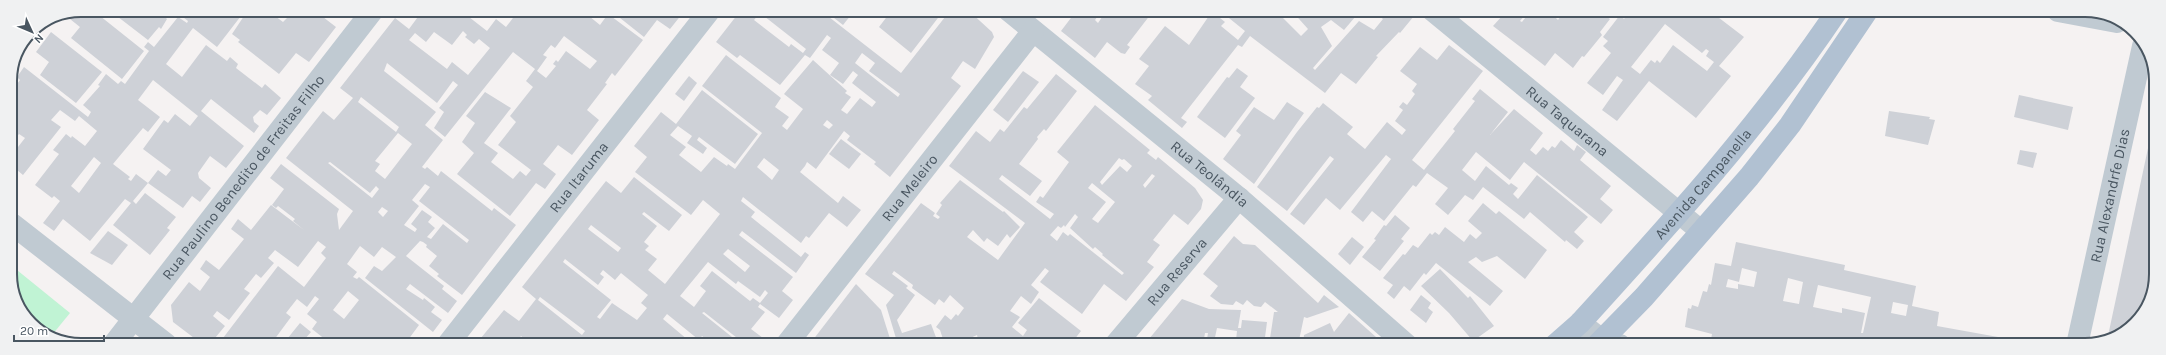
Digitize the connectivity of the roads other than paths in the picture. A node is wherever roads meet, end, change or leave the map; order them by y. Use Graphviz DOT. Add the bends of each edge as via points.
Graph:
graph roads {
  1 [pos="368,17"];
  2 [pos="705,17"];
  3 [pos="1016,17"];
  4 [pos="1440,17"];
  5 [pos="1833,17"];
  6 [pos="1856,17"];
  7 [pos="1033,31"];
  8 [pos="2142,52"];
  9 [pos="1239,198"];
  10 [pos="1678,213"];
  11 [pos="17,228"];
  12 [pos="1701,231"];
  13 [pos="133,320"];
  14 [pos="1580,323"];
  15 [pos="119,338"];
  16 [pos="158,338"];
  17 [pos="453,338"];
  18 [pos="792,338"];
  19 [pos="1121,338"];
  20 [pos="1398,338"];
  21 [pos="1563,338"];
  22 [pos="1600,338"];
  23 [pos="1610,338"];
  24 [pos="2079,338"];
  1 -- 13 [label="street, Rua Paulino Benedito de Freitas Filho"];
  2 -- 17 [label="street, Rua Itaruma"];
  3 -- 7 [label="street, Rua Teolândia"];
  4 -- 10 [label="street, Rua Taquarana"];
  5 -- 10 [label="main road, Avenida Campanella" via="1764,113"];
  6 -- 12 [label="main road, Avenida Campanella" via="1785,131 1749,177"];
  7 -- 9 [label="street, Rua Teolândia"];
  7 -- 18 [label="street, Rua Meleiro"];
  8 -- 24 [label="street, Rua Alexandrfe Dias"];
  9 -- 19 [label="street, Rua Reserva"];
  9 -- 20 [label="street, Rua Teolândia"];
  10 -- 12 [label="street, Rua Taquarana"];
  10 -- 14 [label="main road, Avenida Campanella"];
  11 -- 13 [label="street"];
  12 -- 23 [label="main road, Avenida Campanella"];
  13 -- 15 [label="street, Rua Paulino Benedito de Freitas Filho"];
  13 -- 16 [label="street"];
  14 -- 21 [label="main road, Avenida Campanella"];
  14 -- 22 [label="street"];
}
